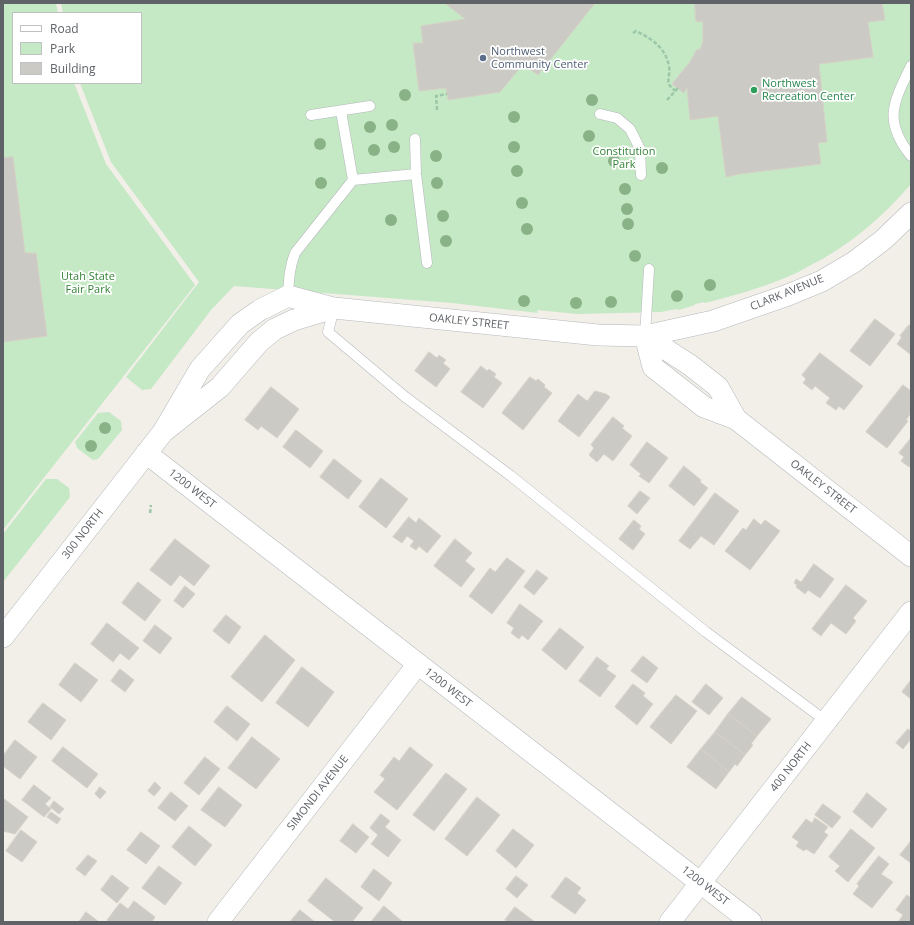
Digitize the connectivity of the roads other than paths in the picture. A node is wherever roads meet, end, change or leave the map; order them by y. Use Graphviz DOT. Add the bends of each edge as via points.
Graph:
graph roads {
  1 [pos="911,66"];
  2 [pos="370,106"];
  3 [pos="341,111"];
  4 [pos="600,114"];
  5 [pos="311,115"];
  6 [pos="415,139"];
  7 [pos="911,156"];
  8 [pos="416,174"];
  9 [pos="641,175"];
  10 [pos="352,180"];
  11 [pos="911,213"];
  12 [pos="427,263"];
  13 [pos="649,269"];
  14 [pos="288,296"];
  15 [pos="334,308"];
  16 [pos="294,320"];
  17 [pos="644,336"];
  18 [pos="163,432"];
  19 [pos="146,453"];
  20 [pos="911,556"];
  21 [pos="911,612"];
  22 [pos="3,637"];
  23 [pos="418,664"];
  24 [pos="826,721"];
  25 [pos="700,883"];
  26 [pos="218,922"];
  27 [pos="670,922"];
  28 [pos="751,922"];
  1 -- 7 [label="lane" via="898,94 893,118 900,140"];
  2 -- 3 [label="lane"];
  3 -- 5 [label="lane"];
  3 -- 10 [label="lane"];
  4 -- 9 [label="lane" via="617,118 630,129 640,149"];
  6 -- 8 [label="lane"];
  8 -- 10 [label="lane"];
  8 -- 12 [label="lane"];
  10 -- 14 [label="lane" via="295,253 289,274"];
  11 -- 17 [label="street, CLARK AVENUE" via="883,240 854,262 822,281 713,321"];
  13 -- 17 [label="lane"];
  14 -- 15 [label="street"];
  14 -- 18 [label="street, 300 NORTH" via="260,310 240,324 200,370"];
  15 -- 16 [label="street, OAKLEY STREET"];
  15 -- 17 [label="street, OAKLEY STREET" via="598,335"];
  15 -- 24 [label="lane" via="328,332 368,366 706,632"];
  16 -- 18 [label="street, 300 NORTH" via="259,342 220,387"];
  17 -- 20 [label="street, OAKLEY STREET" via="653,367 704,407 736,419"];
  18 -- 19 [label="street, 300 NORTH"];
  19 -- 22 [label="street, 300 NORTH"];
  19 -- 23 [label="street, 1200 WEST"];
  21 -- 24 [label="street, 400 NORTH"];
  23 -- 25 [label="street, 1200 WEST"];
  23 -- 26 [label="street, SIMONDI AVENUE"];
  24 -- 25 [label="street, 400 NORTH"];
  25 -- 27 [label="street, 400 NORTH"];
  25 -- 28 [label="street, 1200 WEST"];
}
